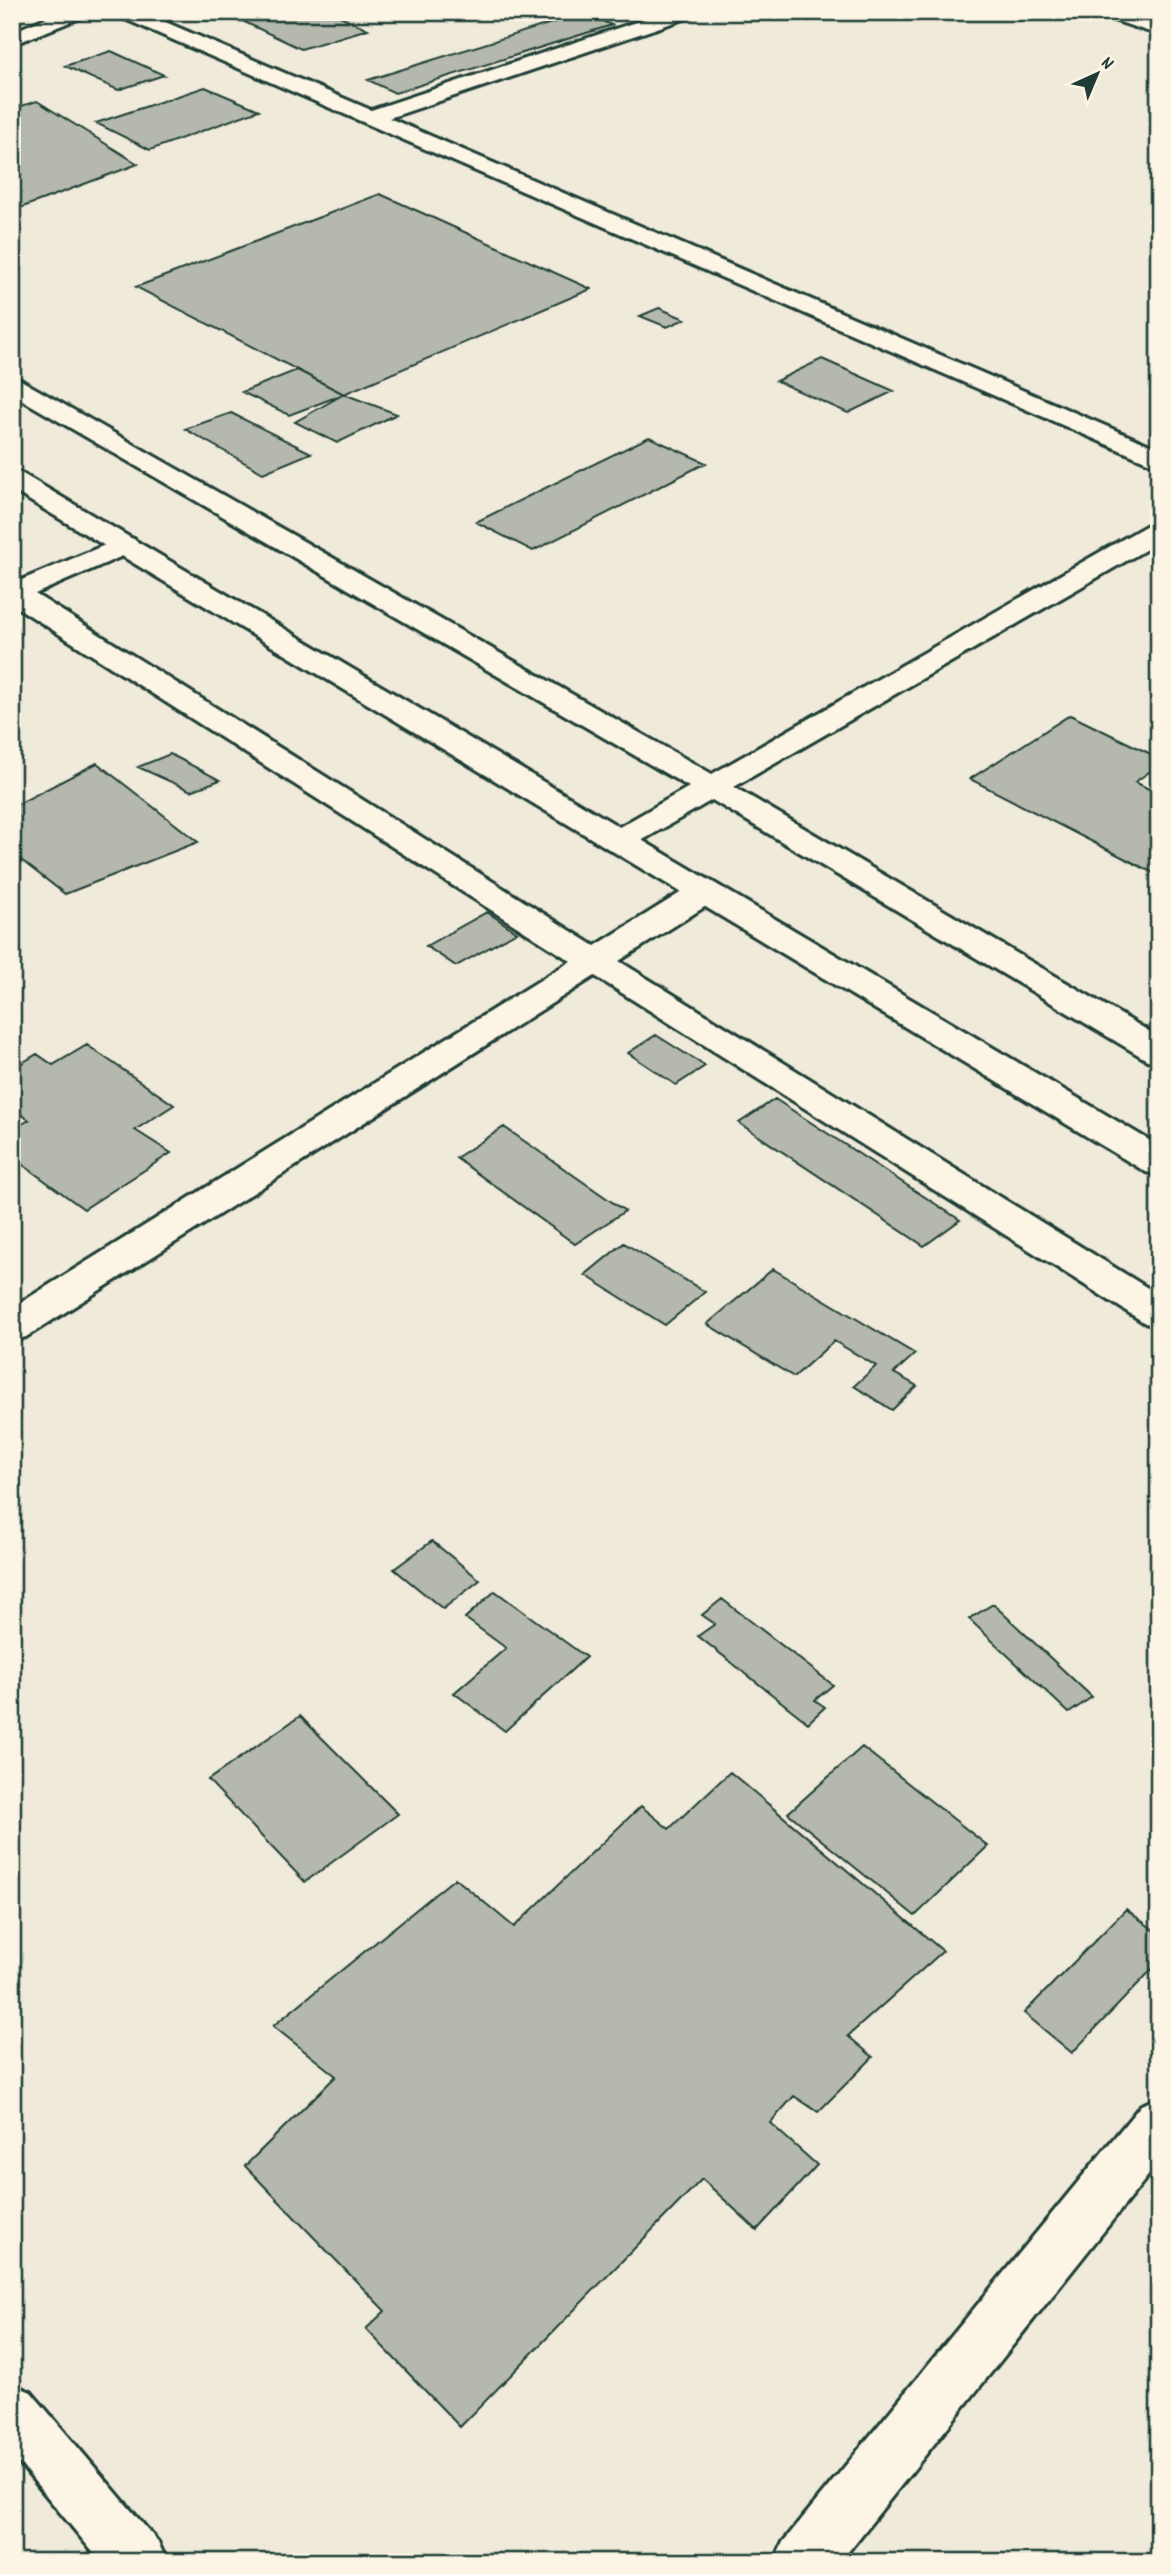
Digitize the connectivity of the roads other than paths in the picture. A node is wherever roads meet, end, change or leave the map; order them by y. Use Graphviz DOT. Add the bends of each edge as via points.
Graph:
graph roads {
  1 [pos="78,12"];
  2 [pos="125,12"];
  3 [pos="686,12"];
  4 [pos="1108,12"];
  5 [pos="188,15"];
  6 [pos="153,24"];
  7 [pos="1159,29"];
  8 [pos="12,39"];
  9 [pos="369,118"];
  10 [pos="12,383"];
  11 [pos="1159,459"];
  12 [pos="12,479"];
  13 [pos="1159,530"];
  14 [pos="124,545"];
  15 [pos="13,593"];
  16 [pos="712,787"];
  17 [pos="618,841"];
  18 [pos="705,892"];
  19 [pos="595,961"];
  20 [pos="1159,1052"];
  21 [pos="1159,1163"];
  22 [pos="1159,1313"];
  23 [pos="12,1327"];
  24 [pos="1159,2122"];
  25 [pos="12,2411"];
  26 [pos="138,2562"];
  27 [pos="803,2562"];
  1 -- 8 [label="street"];
  2 -- 6 [label="street"];
  3 -- 9 [label="street"];
  4 -- 7 [label="street"];
  5 -- 6 [label="street"];
  6 -- 9 [label="street"];
  9 -- 11 [label="street"];
  10 -- 16 [label="street"];
  12 -- 14 [label="street"];
  13 -- 16 [label="street"];
  14 -- 15 [label="street"];
  14 -- 17 [label="street"];
  15 -- 19 [label="street"];
  16 -- 17 [label="street"];
  16 -- 20 [label="street"];
  17 -- 18 [label="street"];
  18 -- 19 [label="street"];
  18 -- 21 [label="street"];
  19 -- 22 [label="street"];
  19 -- 23 [label="street"];
  24 -- 27 [label="street"];
  25 -- 26 [label="street"];
}
